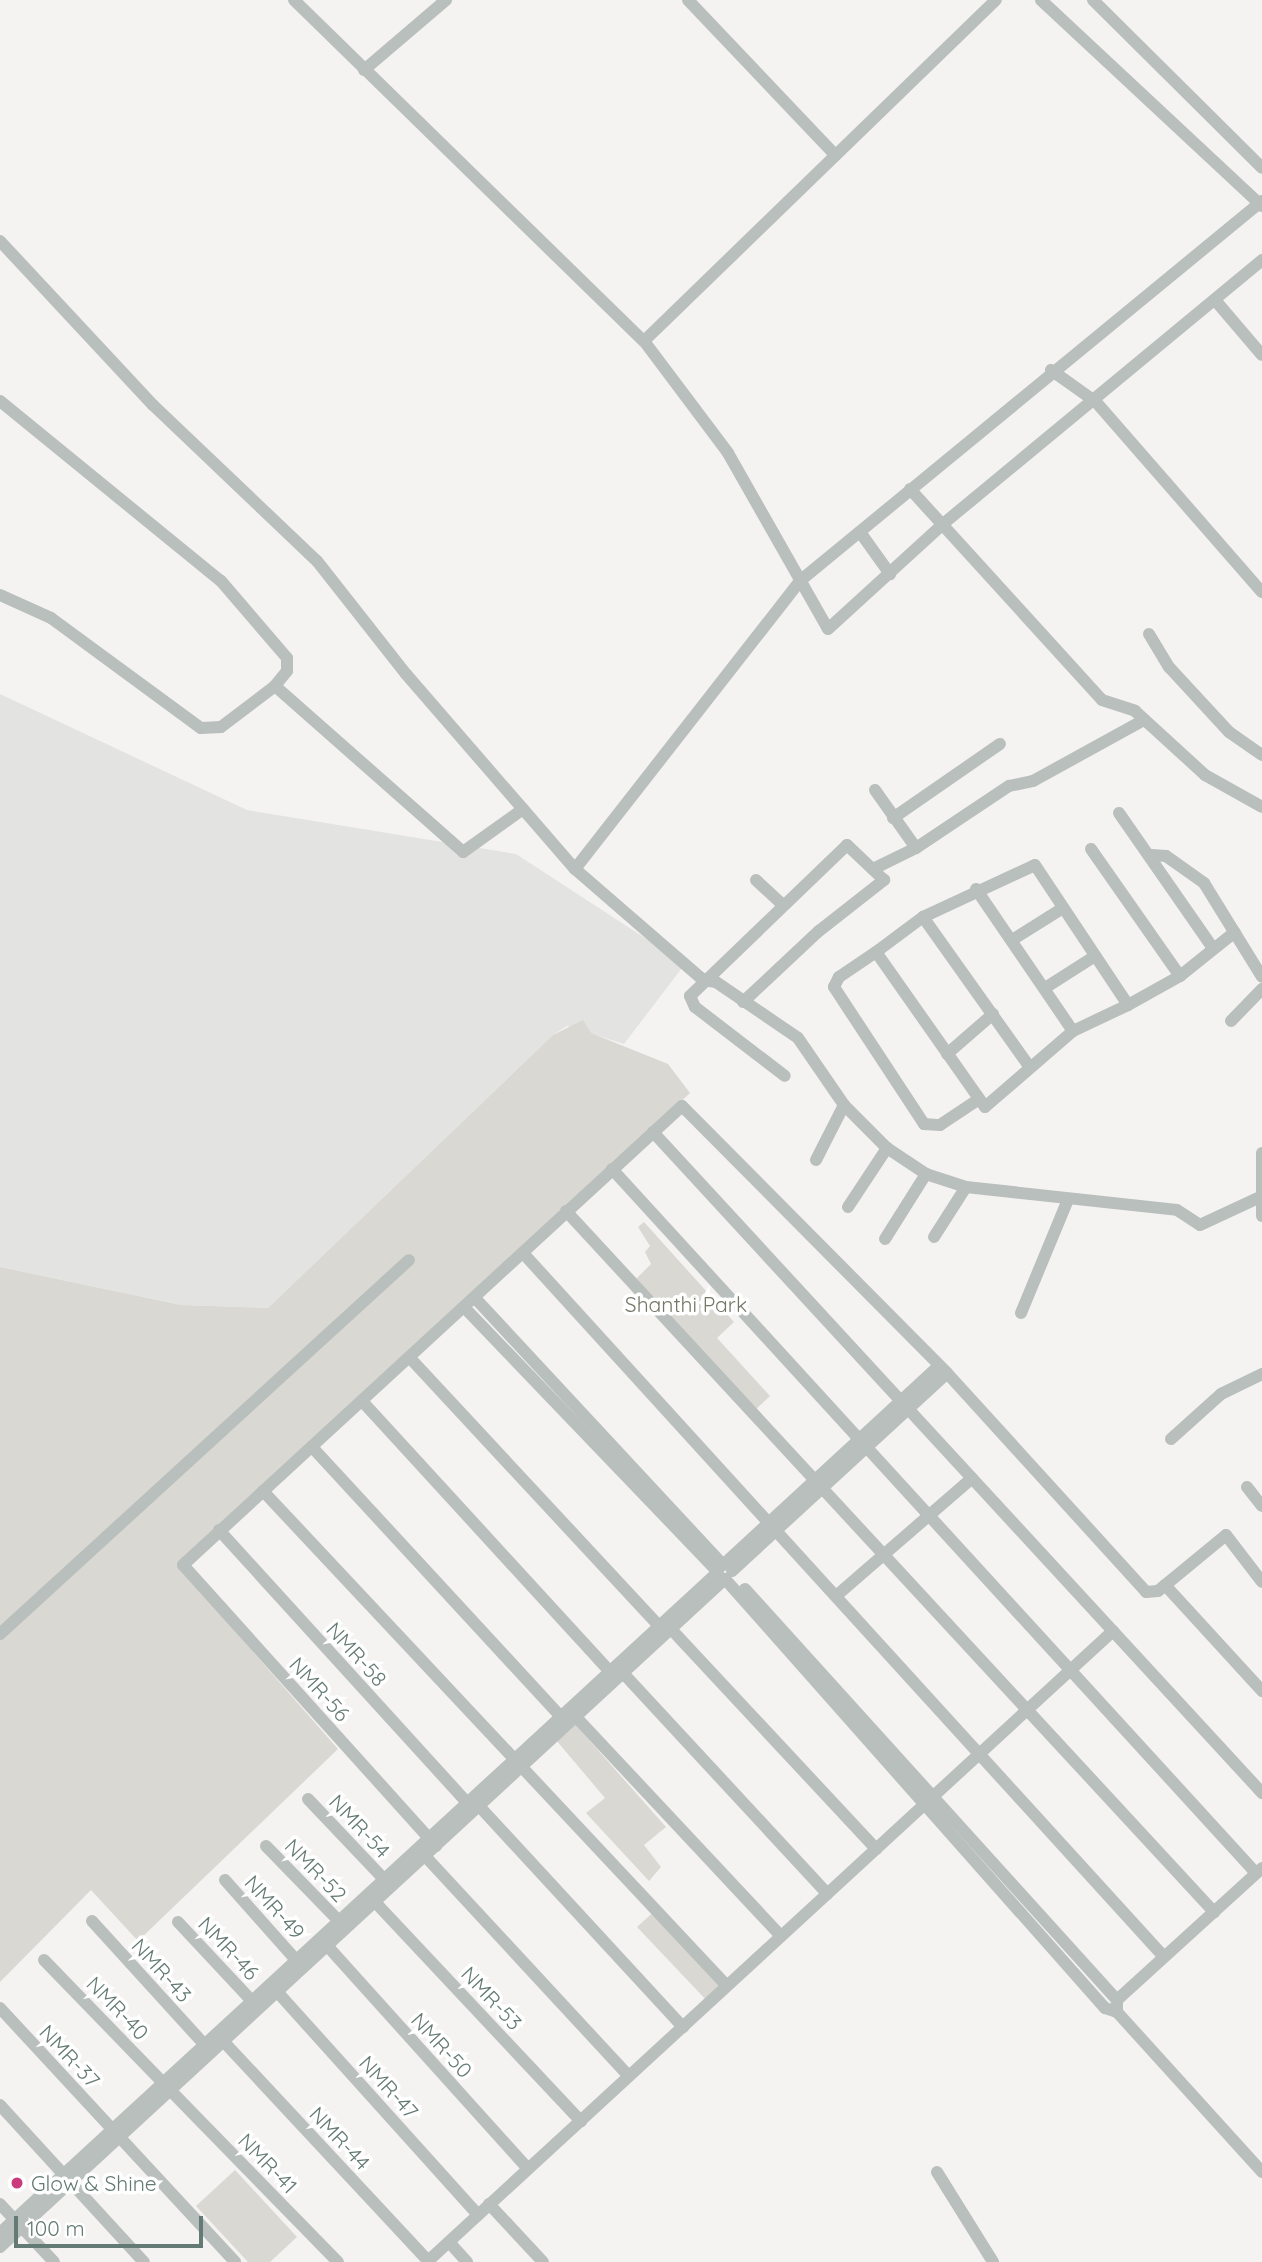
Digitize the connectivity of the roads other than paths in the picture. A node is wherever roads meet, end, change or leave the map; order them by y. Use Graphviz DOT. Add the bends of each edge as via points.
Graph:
graph roads {
  1 [pos="294,0"];
  2 [pos="446,0"];
  3 [pos="688,0"];
  4 [pos="996,0"];
  5 [pos="1041,0"];
  6 [pos="1093,0"];
  7 [pos="364,71"];
  8 [pos="835,155"];
  9 [pos="1262,169"];
  10 [pos="1261,203"];
  11 [pos="0,241"];
  12 [pos="1262,260"];
  13 [pos="1216,300"];
  14 [pos="644,341"];
  15 [pos="1262,355"];
  16 [pos="1051,370"];
  17 [pos="0,401"];
  18 [pos="1096,402"];
  19 [pos="910,489"];
  20 [pos="943,524"];
  21 [pos="860,531"];
  22 [pos="890,574"];
  23 [pos="801,580"];
  24 [pos="1262,592"];
  25 [pos="0,595"];
  26 [pos="1149,634"];
  27 [pos="275,686"];
  28 [pos="1144,720"];
  29 [pos="1000,744"];
  30 [pos="1262,755"];
  31 [pos="875,790"];
  32 [pos="1262,807"];
  33 [pos="523,809"];
  34 [pos="1119,813"];
  35 [pos="893,818"];
  36 [pos="916,848"];
  37 [pos="1091,849"];
  38 [pos="1152,855"];
  39 [pos="575,869"];
  40 [pos="873,869"];
  41 [pos="756,880"];
  42 [pos="976,889"];
  43 [pos="783,905"];
  44 [pos="1063,908"];
  45 [pos="923,916"];
  46 [pos="1235,932"];
  47 [pos="1012,940"];
  48 [pos="1213,948"];
  49 [pos="876,953"];
  50 [pos="1095,956"];
  51 [pos="1180,976"];
  52 [pos="1262,977"];
  53 [pos="703,980"];
  54 [pos="1045,988"];
  55 [pos="1262,989"];
  56 [pos="743,1002"];
  57 [pos="1128,1005"];
  58 [pos="993,1014"];
  59 [pos="1231,1021"];
  60 [pos="1073,1031"];
  61 [pos="947,1054"];
  62 [pos="1028,1065"];
  63 [pos="785,1076"];
  64 [pos="979,1099"];
  65 [pos="844,1105"];
  66 [pos="653,1132"];
  67 [pos="887,1147"];
  68 [pos="1262,1153"];
  69 [pos="816,1160"];
  70 [pos="612,1169"];
  71 [pos="926,1174"];
  72 [pos="966,1187"];
  73 [pos="1258,1198"];
  74 [pos="1067,1202"];
  75 [pos="848,1207"];
  76 [pos="566,1211"];
  77 [pos="1262,1216"];
  78 [pos="934,1237"];
  79 [pos="885,1239"];
  80 [pos="523,1253"];
  81 [pos="409,1260"];
  82 [pos="475,1298"];
  83 [pos="464,1307"];
  84 [pos="1021,1313"];
  85 [pos="410,1358"];
  86 [pos="943,1369"];
  87 [pos="1262,1374"];
  88 [pos="362,1401"];
  89 [pos="905,1405"];
  90 [pos="1171,1439"];
  91 [pos="863,1443"];
  92 [pos="312,1447"];
  93 [pos="972,1478"];
  94 [pos="819,1484"];
  95 [pos="1247,1487"];
  96 [pos="263,1491"];
  97 [pos="1262,1506"];
  98 [pos="929,1515"];
  99 [pos="773,1527"];
  100 [pos="219,1530"];
  101 [pos="883,1555"];
  102 [pos="726,1572"];
  103 [pos="1262,1581"];
  104 [pos="1166,1585"];
  105 [pos="836,1596"];
  106 [pos="664,1627"];
  107 [pos="1113,1632"];
  108 [pos="0,1634"];
  109 [pos="1071,1670"];
  110 [pos="609,1671"];
  111 [pos="623,1673"];
  112 [pos="1262,1691"];
  113 [pos="1028,1710"];
  114 [pos="560,1716"];
  115 [pos="576,1717"];
  116 [pos="980,1754"];
  117 [pos="518,1763"];
  118 [pos="1262,1793"];
  119 [pos="308,1799"];
  120 [pos="928,1800"];
  121 [pos="473,1804"];
  122 [pos="432,1842"];
  123 [pos="265,1846"];
  124 [pos="876,1849"];
  125 [pos="425,1856"];
  126 [pos="1259,1870"];
  127 [pos="384,1879"];
  128 [pos="225,1880"];
  129 [pos="828,1894"];
  130 [pos="375,1902"];
  131 [pos="1214,1912"];
  132 [pos="92,1921"];
  133 [pos="339,1921"];
  134 [pos="178,1922"];
  135 [pos="781,1936"];
  136 [pos="324,1942"];
  137 [pos="1164,1957"];
  138 [pos="44,1960"];
  139 [pos="296,1960"];
  140 [pos="727,1986"];
  141 [pos="274,1988"];
  142 [pos="252,2001"];
  143 [pos="1117,2006"];
  144 [pos="0,2008"];
  145 [pos="683,2027"];
  146 [pos="224,2042"];
  147 [pos="204,2044"];
  148 [pos="629,2076"];
  149 [pos="167,2087"];
  150 [pos="0,2105"];
  151 [pos="580,2121"];
  152 [pos="116,2134"];
  153 [pos="528,2169"];
  154 [pos="937,2172"];
  155 [pos="1262,2172"];
  156 [pos="67,2178"];
  157 [pos="0,2204"];
  158 [pos="489,2204"];
  159 [pos="478,2215"];
  160 [pos="18,2223"];
  161 [pos="0,2233"];
  162 [pos="449,2242"];
  163 [pos="0,2247"];
  164 [pos="54,2262"];
  165 [pos="144,2262"];
  166 [pos="235,2262"];
  167 [pos="338,2262"];
  168 [pos="427,2262"];
  169 [pos="467,2262"];
  170 [pos="543,2262"];
  171 [pos="993,2262"];
  1 -- 7 [label="street"];
  2 -- 7 [label="street"];
  3 -- 8 [label="street"];
  4 -- 8 [label="street"];
  5 -- 10 [label="street"];
  6 -- 9 [label="street"];
  7 -- 14 [label="street"];
  8 -- 14 [label="street"];
  10 -- 16 [label="street"];
  11 -- 33 [label="street" via="153,405 317,561"];
  12 -- 13 [label="street"];
  13 -- 15 [label="street"];
  13 -- 18 [label="street"];
  14 -- 23 [label="street" via="728,453"];
  16 -- 18 [label="street"];
  16 -- 19 [label="street"];
  17 -- 27 [label="street" via="228,589 287,658 287,671"];
  18 -- 20 [label="street"];
  18 -- 24 [label="street"];
  19 -- 20 [label="street"];
  19 -- 21 [label="street"];
  20 -- 22 [label="street"];
  20 -- 28 [label="street" via="1102,700"];
  21 -- 22 [label="street"];
  21 -- 23 [label="street"];
  22 -- 23 [label="street" via="828,629"];
  23 -- 39 [label="street"];
  25 -- 27 [label="street" via="51,618 201,728 221,727"];
  26 -- 30 [label="street" via="1170,667 1229,732"];
  27 -- 33 [label="street" via="463,852"];
  28 -- 32 [label="street" via="1205,775"];
  28 -- 36 [label="street" via="1033,781 1009,786"];
  29 -- 35 [label="street"];
  31 -- 35 [label="street"];
  33 -- 39 [label="street"];
  34 -- 38 [label="street"];
  35 -- 36 [label="street"];
  36 -- 40 [label="street"];
  37 -- 51 [label="street"];
  38 -- 46 [label="street" via="1166,856 1204,883"];
  38 -- 48 [label="street"];
  39 -- 53 [label="street"];
  40 -- 43 [label="street" via="847,845"];
  40 -- 56 [label="street" via="884,880 819,930"];
  41 -- 43 [label="street"];
  42 -- 44 [label="street" via="1035,865"];
  42 -- 45 [label="street"];
  42 -- 47 [label="street"];
  43 -- 53 [label="street"];
  44 -- 47 [label="street"];
  44 -- 50 [label="street"];
  45 -- 49 [label="street"];
  45 -- 58 [label="street"];
  46 -- 48 [label="street"];
  46 -- 52 [label="street"];
  47 -- 54 [label="street"];
  48 -- 51 [label="street"];
  49 -- 61 [label="street"];
  49 -- 64 [label="street" via="839,977 835,987 924,1124 940,1125"];
  50 -- 54 [label="street"];
  50 -- 57 [label="street"];
  51 -- 57 [label="street"];
  53 -- 56 [label="street" via="716,982"];
  53 -- 63 [label="street" via="690,996 695,1007"];
  54 -- 60 [label="street"];
  55 -- 59 [label="street"];
  56 -- 65 [label="street" via="799,1038"];
  57 -- 60 [label="street"];
  58 -- 61 [label="street"];
  58 -- 62 [label="street"];
  60 -- 62 [label="street"];
  61 -- 64 [label="street"];
  62 -- 64 [label="street" via="985,1107"];
  65 -- 67 [label="street"];
  65 -- 69 [label="street"];
  66 -- 70 [label="street"];
  66 -- 86 [label="street" via="676,1109 690,1108"];
  66 -- 89 [label="street"];
  67 -- 71 [label="street"];
  67 -- 75 [label="street"];
  68 -- 73 [label="street"];
  70 -- 76 [label="street"];
  70 -- 91 [label="street"];
  71 -- 72 [label="street"];
  71 -- 79 [label="street"];
  72 -- 74 [label="street"];
  72 -- 78 [label="street"];
  73 -- 74 [label="street" via="1200,1225 1177,1210"];
  73 -- 77 [label="street"];
  74 -- 84 [label="street"];
  76 -- 80 [label="street"];
  76 -- 94 [label="street"];
  80 -- 82 [label="street"];
  80 -- 99 [label="street"];
  81 -- 108 [label="street"];
  82 -- 83 [label="street"];
  82 -- 102 [label="street"];
  83 -- 85 [label="street"];
  83 -- 102 [label="street"];
  85 -- 88 [label="street"];
  85 -- 106 [label="street"];
  86 -- 89 [label="street"];
  86 -- 104 [label="street" via="1146,1592 1152,1594"];
  87 -- 90 [label="street" via="1221,1394"];
  88 -- 92 [label="street"];
  88 -- 110 [label="street"];
  89 -- 91 [label="street"];
  89 -- 93 [label="street"];
  91 -- 94 [label="street"];
  91 -- 98 [label="street"];
  92 -- 96 [label="street"];
  92 -- 114 [label="street"];
  93 -- 98 [label="street"];
  93 -- 107 [label="street"];
  94 -- 99 [label="street"];
  94 -- 101 [label="street"];
  95 -- 97 [label="street"];
  96 -- 100 [label="street"];
  96 -- 117 [label="street"];
  98 -- 101 [label="street"];
  98 -- 109 [label="street"];
  99 -- 102 [label="street"];
  99 -- 105 [label="street"];
  100 -- 121 [label="street, NMR-58"];
  100 -- 122 [label="street, NMR-56" via="183,1565"];
  101 -- 105 [label="street"];
  101 -- 113 [label="street"];
  102 -- 106 [label="street"];
  102 -- 120 [label="street"];
  103 -- 104 [label="street" via="1226,1535"];
  104 -- 112 [label="street"];
  105 -- 116 [label="street"];
  106 -- 110 [label="street"];
  106 -- 111 [label="street"];
  106 -- 124 [label="street"];
  107 -- 109 [label="street"];
  107 -- 118 [label="street"];
  109 -- 113 [label="street"];
  109 -- 126 [label="street"];
  110 -- 114 [label="street"];
  111 -- 115 [label="street"];
  111 -- 129 [label="street"];
  113 -- 116 [label="street"];
  113 -- 131 [label="street"];
  114 -- 117 [label="street"];
  115 -- 117 [label="street"];
  115 -- 135 [label="street"];
  116 -- 120 [label="street"];
  116 -- 137 [label="street"];
  117 -- 121 [label="street"];
  117 -- 140 [label="street"];
  119 -- 127 [label="street, NMR-54"];
  120 -- 124 [label="street"];
  120 -- 143 [label="street" via="1105,2008"];
  121 -- 122 [label="street"];
  121 -- 145 [label="street, NMR-58"];
  122 -- 125 [label="street"];
  122 -- 127 [label="street"];
  123 -- 133 [label="street, NMR-52"];
  124 -- 129 [label="street"];
  125 -- 130 [label="street"];
  125 -- 148 [label="street"];
  126 -- 131 [label="street"];
  127 -- 133 [label="street"];
  128 -- 139 [label="street, NMR-49"];
  129 -- 135 [label="street"];
  130 -- 136 [label="street"];
  130 -- 151 [label="street, NMR-53"];
  131 -- 137 [label="street"];
  132 -- 147 [label="street, NMR-43"];
  133 -- 136 [label="street"];
  134 -- 142 [label="street, NMR-46"];
  135 -- 140 [label="street"];
  136 -- 139 [label="street"];
  136 -- 141 [label="street"];
  136 -- 153 [label="street, NMR-50"];
  137 -- 143 [label="street"];
  138 -- 149 [label="street, NMR-40"];
  139 -- 141 [label="street"];
  140 -- 145 [label="street"];
  141 -- 142 [label="street"];
  141 -- 146 [label="street"];
  141 -- 159 [label="street, NMR-47"];
  142 -- 147 [label="street"];
  143 -- 155 [label="street"];
  144 -- 152 [label="street, NMR-37"];
  145 -- 148 [label="street"];
  146 -- 149 [label="street"];
  146 -- 168 [label="street, NMR-44"];
  147 -- 149 [label="street"];
  148 -- 151 [label="street"];
  149 -- 152 [label="street"];
  149 -- 167 [label="street, NMR-41"];
  150 -- 156 [label="street"];
  151 -- 153 [label="street"];
  152 -- 156 [label="street"];
  152 -- 166 [label="street, NMR-37"];
  153 -- 158 [label="street"];
  154 -- 171 [label="street"];
  156 -- 160 [label="street"];
  156 -- 165 [label="street"];
  157 -- 160 [label="street"];
  158 -- 159 [label="street"];
  158 -- 170 [label="street"];
  159 -- 162 [label="street"];
  160 -- 161 [label="street"];
  160 -- 163 [label="street"];
  160 -- 164 [label="street"];
  162 -- 168 [label="street"];
  162 -- 169 [label="street"];
}
